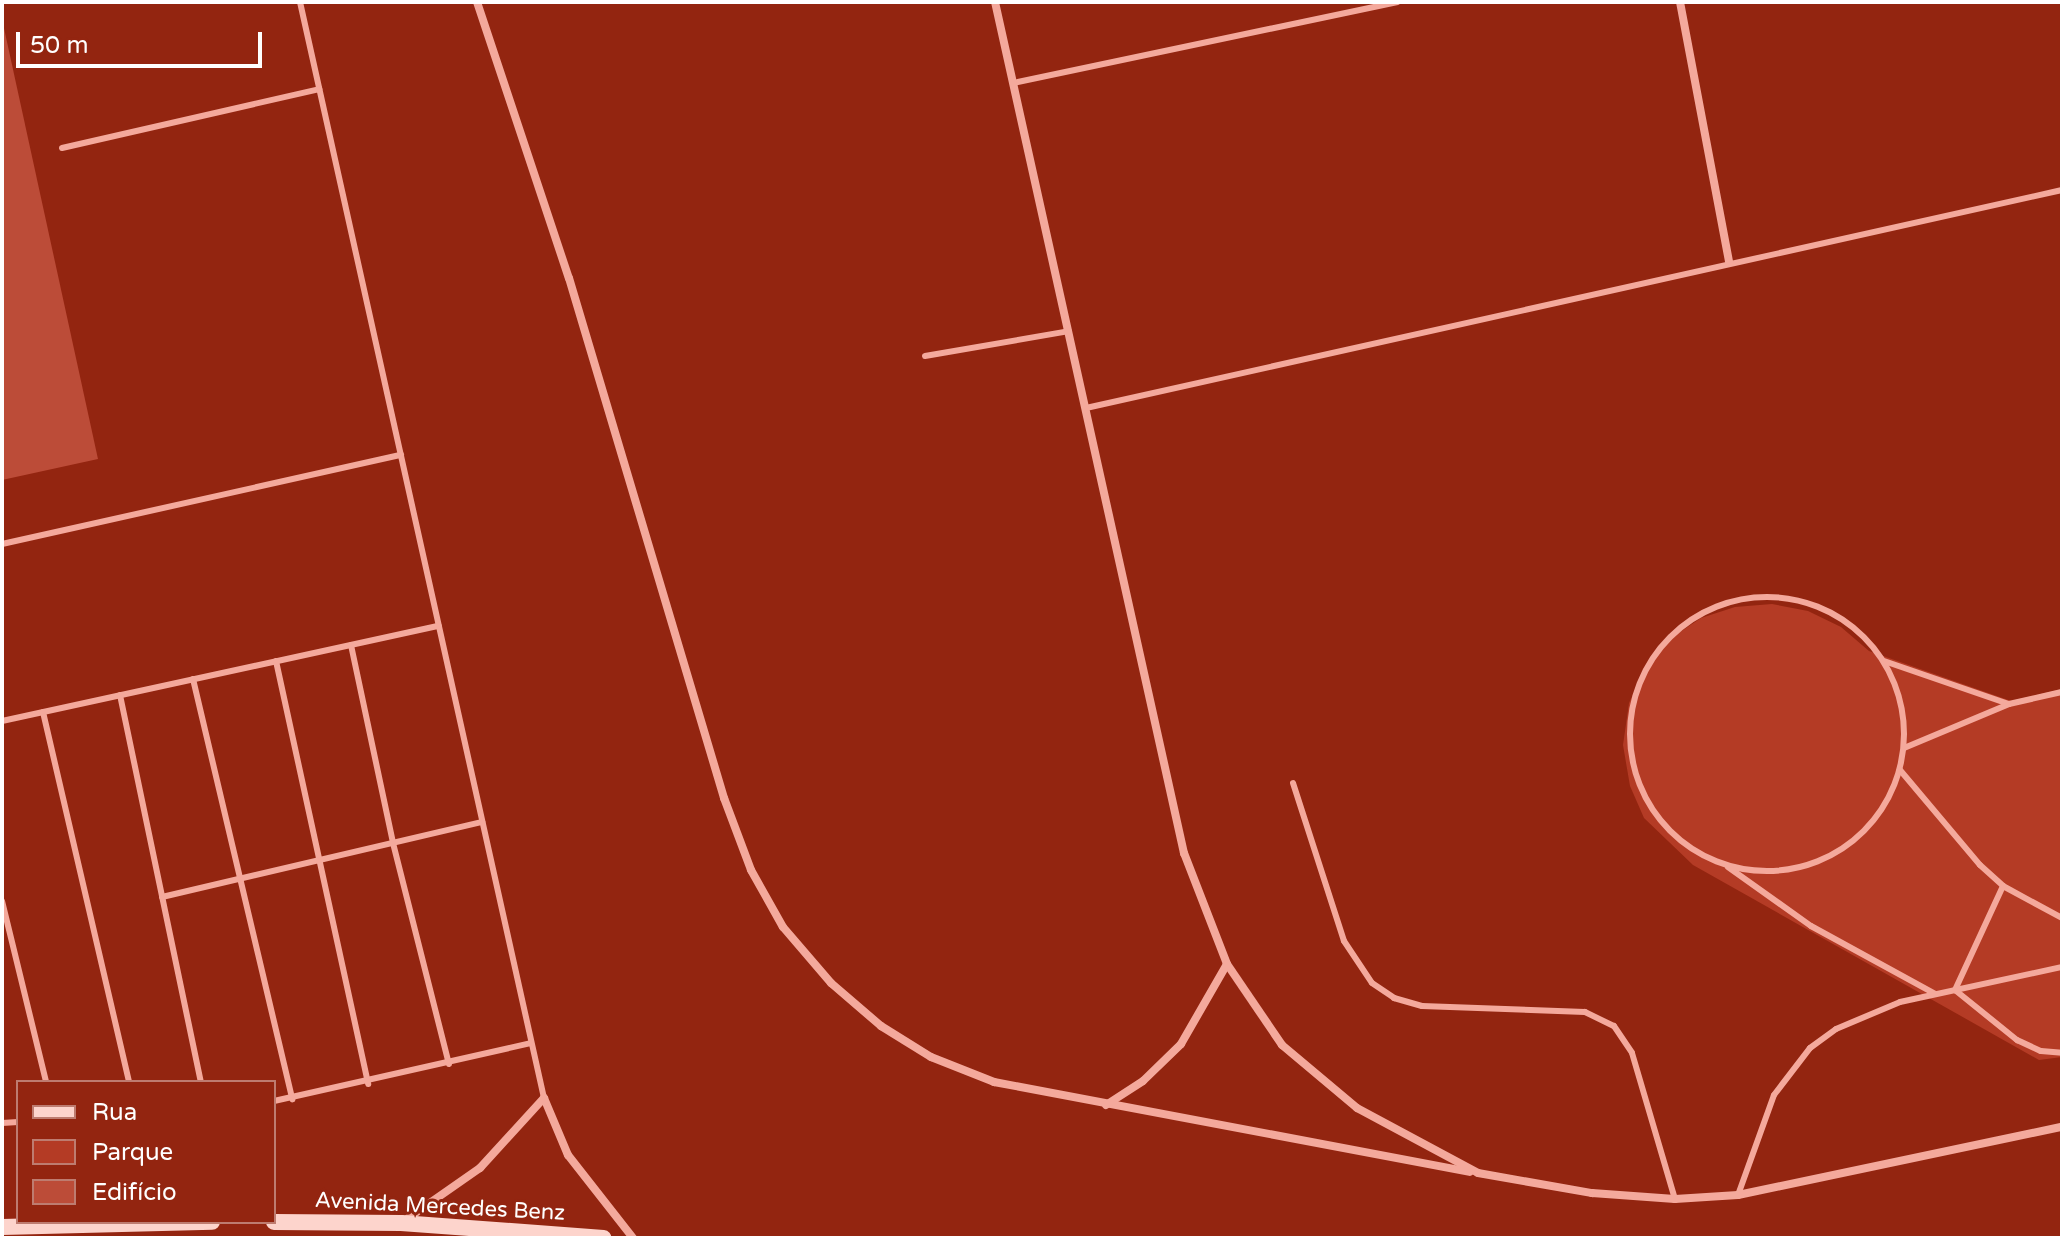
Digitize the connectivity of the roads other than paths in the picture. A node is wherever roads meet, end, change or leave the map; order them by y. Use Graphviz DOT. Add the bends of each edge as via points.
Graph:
graph roads {
  1 [pos="300,2"];
  2 [pos="477,2"];
  3 [pos="995,2"];
  4 [pos="1398,2"];
  5 [pos="1680,2"];
  6 [pos="1013,83"];
  7 [pos="319,89"];
  8 [pos="62,148"];
  9 [pos="2062,190"];
  10 [pos="1729,262"];
  11 [pos="1069,331"];
  12 [pos="925,356"];
  13 [pos="1086,408"];
  14 [pos="401,455"];
  15 [pos="2,544"];
  16 [pos="439,626"];
  17 [pos="351,645"];
  18 [pos="276,661"];
  19 [pos="1884,661"];
  20 [pos="193,679"];
  21 [pos="2062,692"];
  22 [pos="120,695"];
  23 [pos="2009,704"];
  24 [pos="43,712"];
  25 [pos="2,721"];
  26 [pos="1904,748"];
  27 [pos="1900,770"];
  28 [pos="1293,783"];
  29 [pos="482,822"];
  30 [pos="393,843"];
  31 [pos="320,862"];
  32 [pos="1725,865"];
  33 [pos="241,879"];
  34 [pos="2003,886"];
  35 [pos="162,897"];
  36 [pos="2,901"];
  37 [pos="2062,918"];
  38 [pos="1227,964"];
  39 [pos="2062,967"];
  40 [pos="1955,990"];
  41 [pos="1935,994"];
  42 [pos="531,1043"];
  43 [pos="2062,1053"];
  44 [pos="449,1064"];
  45 [pos="46,1080"];
  46 [pos="129,1080"];
  47 [pos="201,1080"];
  48 [pos="368,1084"];
  49 [pos="544,1098"];
  50 [pos="292,1099"];
  51 [pos="276,1101"];
  52 [pos="1105,1106"];
  53 [pos="2062,1127"];
  54 [pos="1478,1173"];
  55 [pos="1738,1195"];
  56 [pos="1675,1199"];
  57 [pos="276,1222"];
  58 [pos="401,1223"];
  59 [pos="128,1224"];
  60 [pos="2,1227"];
  61 [pos="603,1238"];
  62 [pos="633,1238"];
  1 -- 7 [label="lane"];
  2 -- 52 [label="street" via="569,278 724,798 751,870 783,927 831,983 881,1026 931,1057 994,1082"];
  3 -- 6 [label="street"];
  4 -- 6 [label="lane"];
  5 -- 10 [label="street"];
  6 -- 11 [label="street"];
  7 -- 8 [label="lane"];
  7 -- 14 [label="lane"];
  9 -- 10 [label="lane"];
  10 -- 13 [label="lane"];
  11 -- 12 [label="lane"];
  11 -- 13 [label="street"];
  13 -- 38 [label="street" via="1184,853"];
  14 -- 15 [label="lane"];
  14 -- 16 [label="lane"];
  16 -- 17 [label="lane"];
  16 -- 29 [label="lane"];
  17 -- 18 [label="lane"];
  17 -- 30 [label="lane"];
  18 -- 20 [label="lane"];
  18 -- 31 [label="lane"];
  19 -- 23 [label="lane"];
  19 -- 26 [label="lane" via="1897,688"];
  19 -- 32 [label="lane" via="1860,632 1829,611 1781,599 1719,606 1686,624 1659,650 1640,683 1631,719 1631,757 1643,793 1663,824 1691,849"];
  20 -- 22 [label="lane"];
  20 -- 33 [label="lane"];
  21 -- 23 [label="lane"];
  22 -- 24 [label="lane"];
  22 -- 35 [label="lane"];
  23 -- 26 [label="lane"];
  24 -- 25 [label="lane"];
  24 -- 46 [label="lane"];
  26 -- 27 [label="lane"];
  27 -- 32 [label="lane" via="1886,804 1863,833 1833,855 1798,868 1761,871"];
  27 -- 34 [label="lane"];
  28 -- 56 [label="lane" via="1344,941 1372,983 1394,998 1422,1006 1585,1012 1614,1026 1632,1053"];
  29 -- 30 [label="lane"];
  29 -- 42 [label="lane"];
  30 -- 31 [label="lane"];
  30 -- 44 [label="lane"];
  31 -- 33 [label="lane"];
  31 -- 48 [label="lane"];
  32 -- 41 [label="lane" via="1811,926"];
  33 -- 35 [label="lane"];
  33 -- 50 [label="lane"];
  34 -- 37 [label="lane"];
  34 -- 40 [label="lane"];
  35 -- 47 [label="lane"];
  36 -- 45 [label="lane"];
  38 -- 52 [label="street" via="1181,1044 1143,1081"];
  38 -- 54 [label="street" via="1282,1045 1319,1079 1357,1108"];
  39 -- 40 [label="lane"];
  40 -- 41 [label="lane"];
  40 -- 43 [label="lane" via="2017,1040"];
  41 -- 55 [label="lane" via="1865,1015 1810,1048 1774,1095"];
  42 -- 44 [label="lane"];
  42 -- 49 [label="lane"];
  44 -- 48 [label="lane"];
  48 -- 50 [label="lane"];
  49 -- 58 [label="street" via="480,1168"];
  49 -- 62 [label="street" via="568,1155"];
  50 -- 51 [label="lane"];
  52 -- 54 [label="street"];
  53 -- 55 [label="street"];
  54 -- 56 [label="street" via="1592,1193"];
  55 -- 56 [label="street"];
  57 -- 58 [label="main road, Avenida Mercedes Benz"];
  58 -- 61 [label="main road, Avenida Mercedes Benz"];
  59 -- 60 [label="main road"];
}
